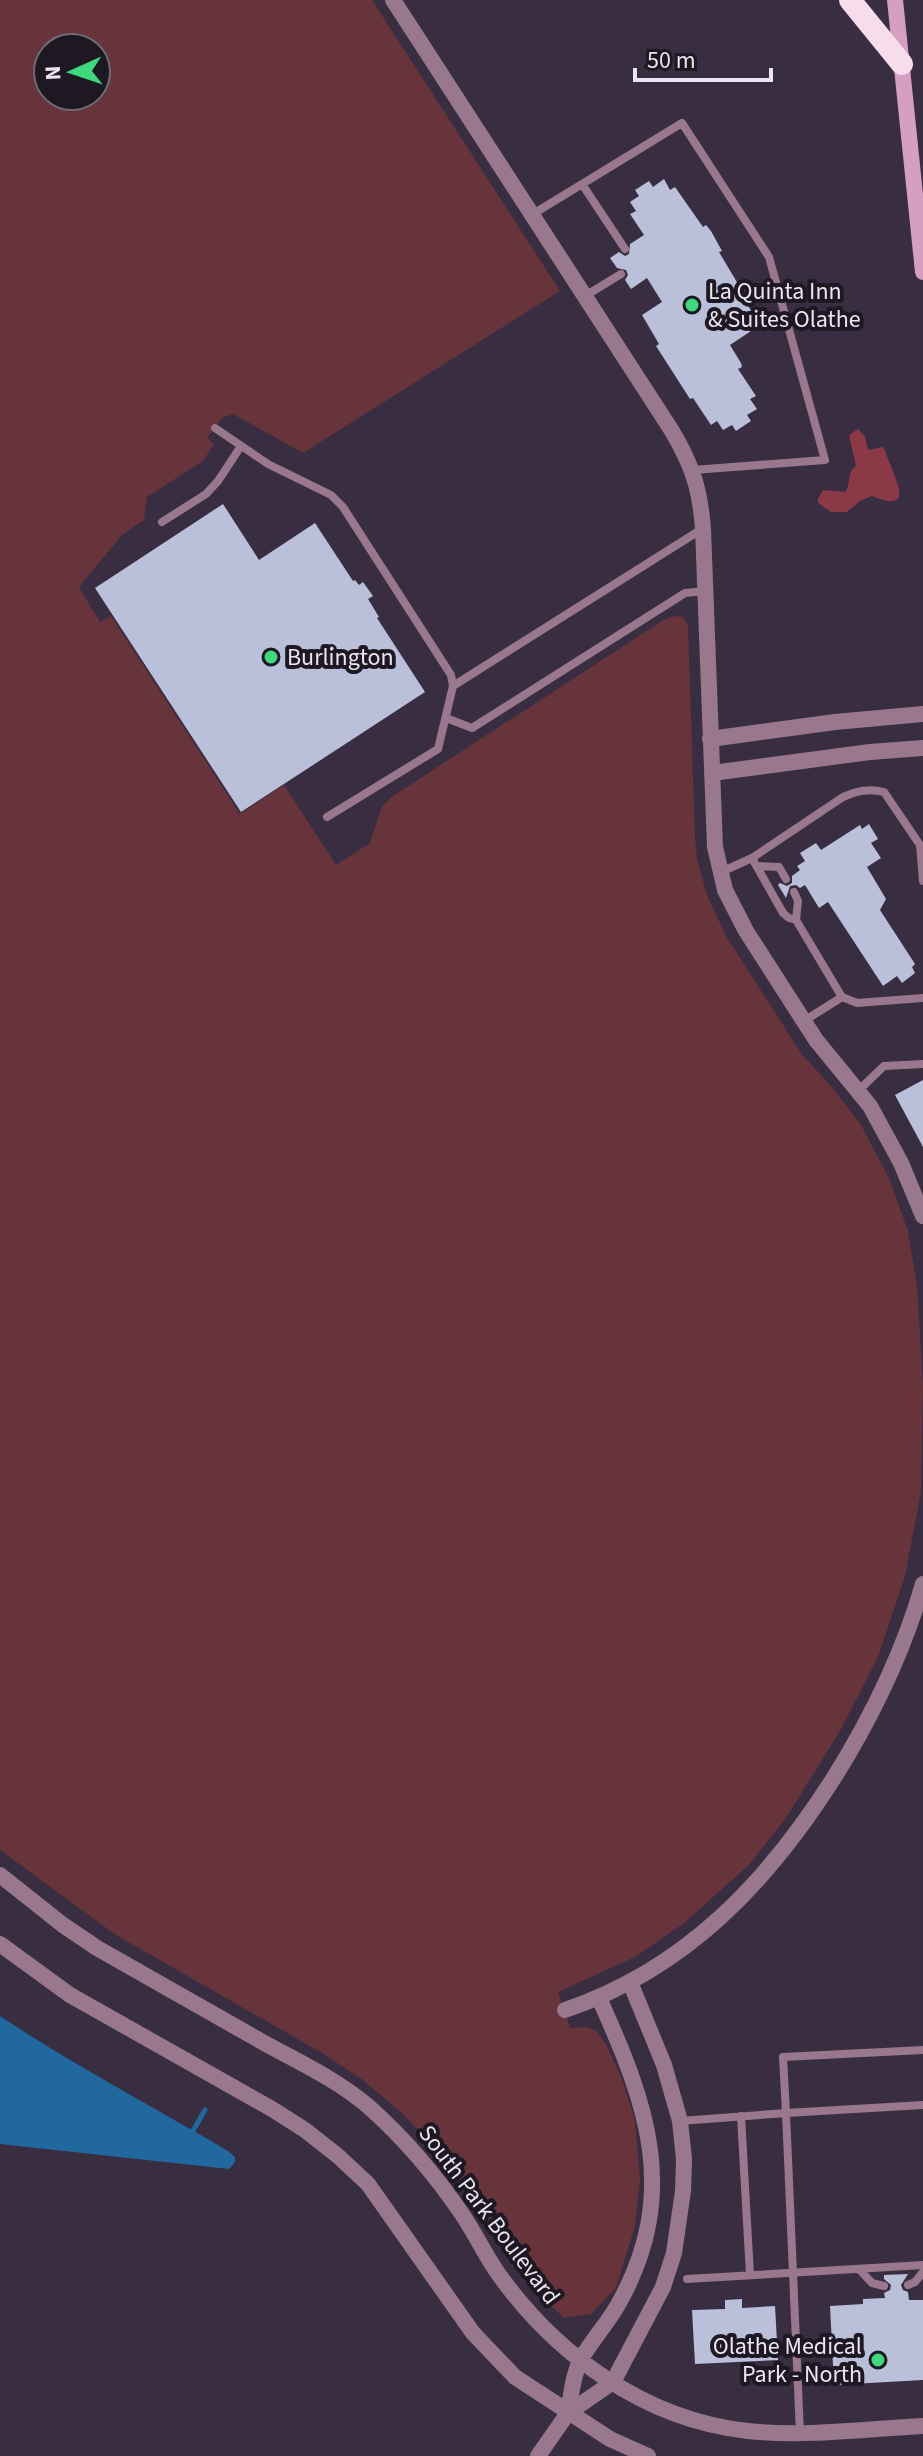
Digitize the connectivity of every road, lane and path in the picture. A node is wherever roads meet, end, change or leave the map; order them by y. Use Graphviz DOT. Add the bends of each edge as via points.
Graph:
graph roads {
  1 [pos="393,0"];
  2 [pos="850,0"];
  3 [pos="895,0"];
  4 [pos="902,64"];
  5 [pos="582,184"];
  6 [pos="533,214"];
  7 [pos="625,249"];
  8 [pos="923,272"];
  9 [pos="621,274"];
  10 [pos="585,296"];
  11 [pos="215,428"];
  12 [pos="241,446"];
  13 [pos="693,470"];
  14 [pos="162,522"];
  15 [pos="703,529"];
  16 [pos="705,591"];
  17 [pos="453,686"];
  18 [pos="923,714"];
  19 [pos="446,718"];
  20 [pos="710,739"];
  21 [pos="923,748"];
  22 [pos="712,773"];
  23 [pos="327,817"];
  24 [pos="755,862"];
  25 [pos="720,873"];
  26 [pos="786,879"];
  27 [pos="923,881"];
  28 [pos="794,892"];
  29 [pos="796,920"];
  30 [pos="842,997"];
  31 [pos="923,998"];
  32 [pos="804,1021"];
  33 [pos="923,1064"];
  34 [pos="858,1091"];
  35 [pos="923,1216"];
  36 [pos="923,1584"];
  37 [pos="0,1875"];
  38 [pos="0,1944"];
  39 [pos="630,1982"];
  40 [pos="599,1998"];
  41 [pos="565,2010"];
  42 [pos="923,2050"];
  43 [pos="923,2105"];
  44 [pos="786,2113"];
  45 [pos="741,2116"];
  46 [pos="680,2121"];
  47 [pos="923,2265"];
  48 [pos="859,2269"];
  49 [pos="923,2272"];
  50 [pos="793,2273"];
  51 [pos="750,2275"];
  52 [pos="687,2279"];
  53 [pos="908,2285"];
  54 [pos="884,2286"];
  55 [pos="579,2361"];
  56 [pos="613,2382"];
  57 [pos="568,2413"];
  58 [pos="923,2426"];
  59 [pos="800,2433"];
  60 [pos="538,2456"];
  61 [pos="648,2456"];
  1 -- 6 [label="street"];
  2 -- 4 [label="highway"];
  3 -- 4 [label="main road"];
  4 -- 8 [label="main road"];
  5 -- 6 [label="lane"];
  5 -- 7 [label="lane"];
  5 -- 13 [label="lane" via="682,123 769,257 825,460"];
  6 -- 10 [label="street"];
  9 -- 10 [label="lane"];
  10 -- 13 [label="street"];
  11 -- 12 [label="lane"];
  12 -- 14 [label="lane" via="206,494"];
  12 -- 17 [label="lane" via="331,495 343,507 451,675"];
  13 -- 15 [label="street"];
  15 -- 16 [label="street"];
  15 -- 17 [label="lane"];
  16 -- 19 [label="lane" via="685,593 472,728"];
  16 -- 20 [label="street"];
  17 -- 19 [label="lane"];
  18 -- 20 [label="street"];
  19 -- 23 [label="lane" via="438,749"];
  20 -- 22 [label="street"];
  21 -- 22 [label="street"];
  22 -- 25 [label="street"];
  24 -- 25 [label="lane"];
  24 -- 26 [label="lane" via="779,867"];
  24 -- 27 [label="lane" via="843,797 875,789 884,792 920,845"];
  24 -- 29 [label="lane" via="783,913"];
  25 -- 32 [label="street" via="746,931"];
  28 -- 29 [label="lane"];
  29 -- 30 [label="lane"];
  30 -- 31 [label="lane" via="857,1003"];
  30 -- 32 [label="lane"];
  32 -- 34 [label="street"];
  33 -- 34 [label="lane" via="884,1066"];
  34 -- 35 [label="street" via="887,1134"];
  36 -- 39 [label="street" via="882,1695 812,1812 742,1899 688,1945"];
  37 -- 55 [label="street, South Park Boulevard" via="97,1948 367,2106 407,2143 464,2217 495,2270"];
  38 -- 57 [label="street" via="70,1995 316,2139 368,2184 473,2333 515,2377"];
  39 -- 40 [label="street"];
  39 -- 46 [label="street"];
  40 -- 41 [label="street"];
  40 -- 55 [label="street" via="639,2092 652,2195 629,2282"];
  42 -- 44 [label="lane" via="783,2057"];
  43 -- 44 [label="lane"];
  44 -- 45 [label="lane"];
  44 -- 50 [label="lane"];
  45 -- 46 [label="lane"];
  45 -- 51 [label="lane"];
  46 -- 56 [label="street" via="683,2191 674,2253 663,2287"];
  47 -- 48 [label="lane"];
  48 -- 50 [label="lane"];
  48 -- 54 [label="lane" via="872,2283"];
  49 -- 53 [label="lane"];
  50 -- 51 [label="lane"];
  50 -- 59 [label="lane"];
  51 -- 52 [label="lane"];
  55 -- 56 [label="street, South Park Boulevard"];
  55 -- 57 [label="street"];
  56 -- 57 [label="street"];
  56 -- 59 [label="street, South Park Boulevard" via="701,2421 745,2431"];
  57 -- 60 [label="street"];
  57 -- 61 [label="street"];
  58 -- 59 [label="street, South Park Boulevard"];
}
